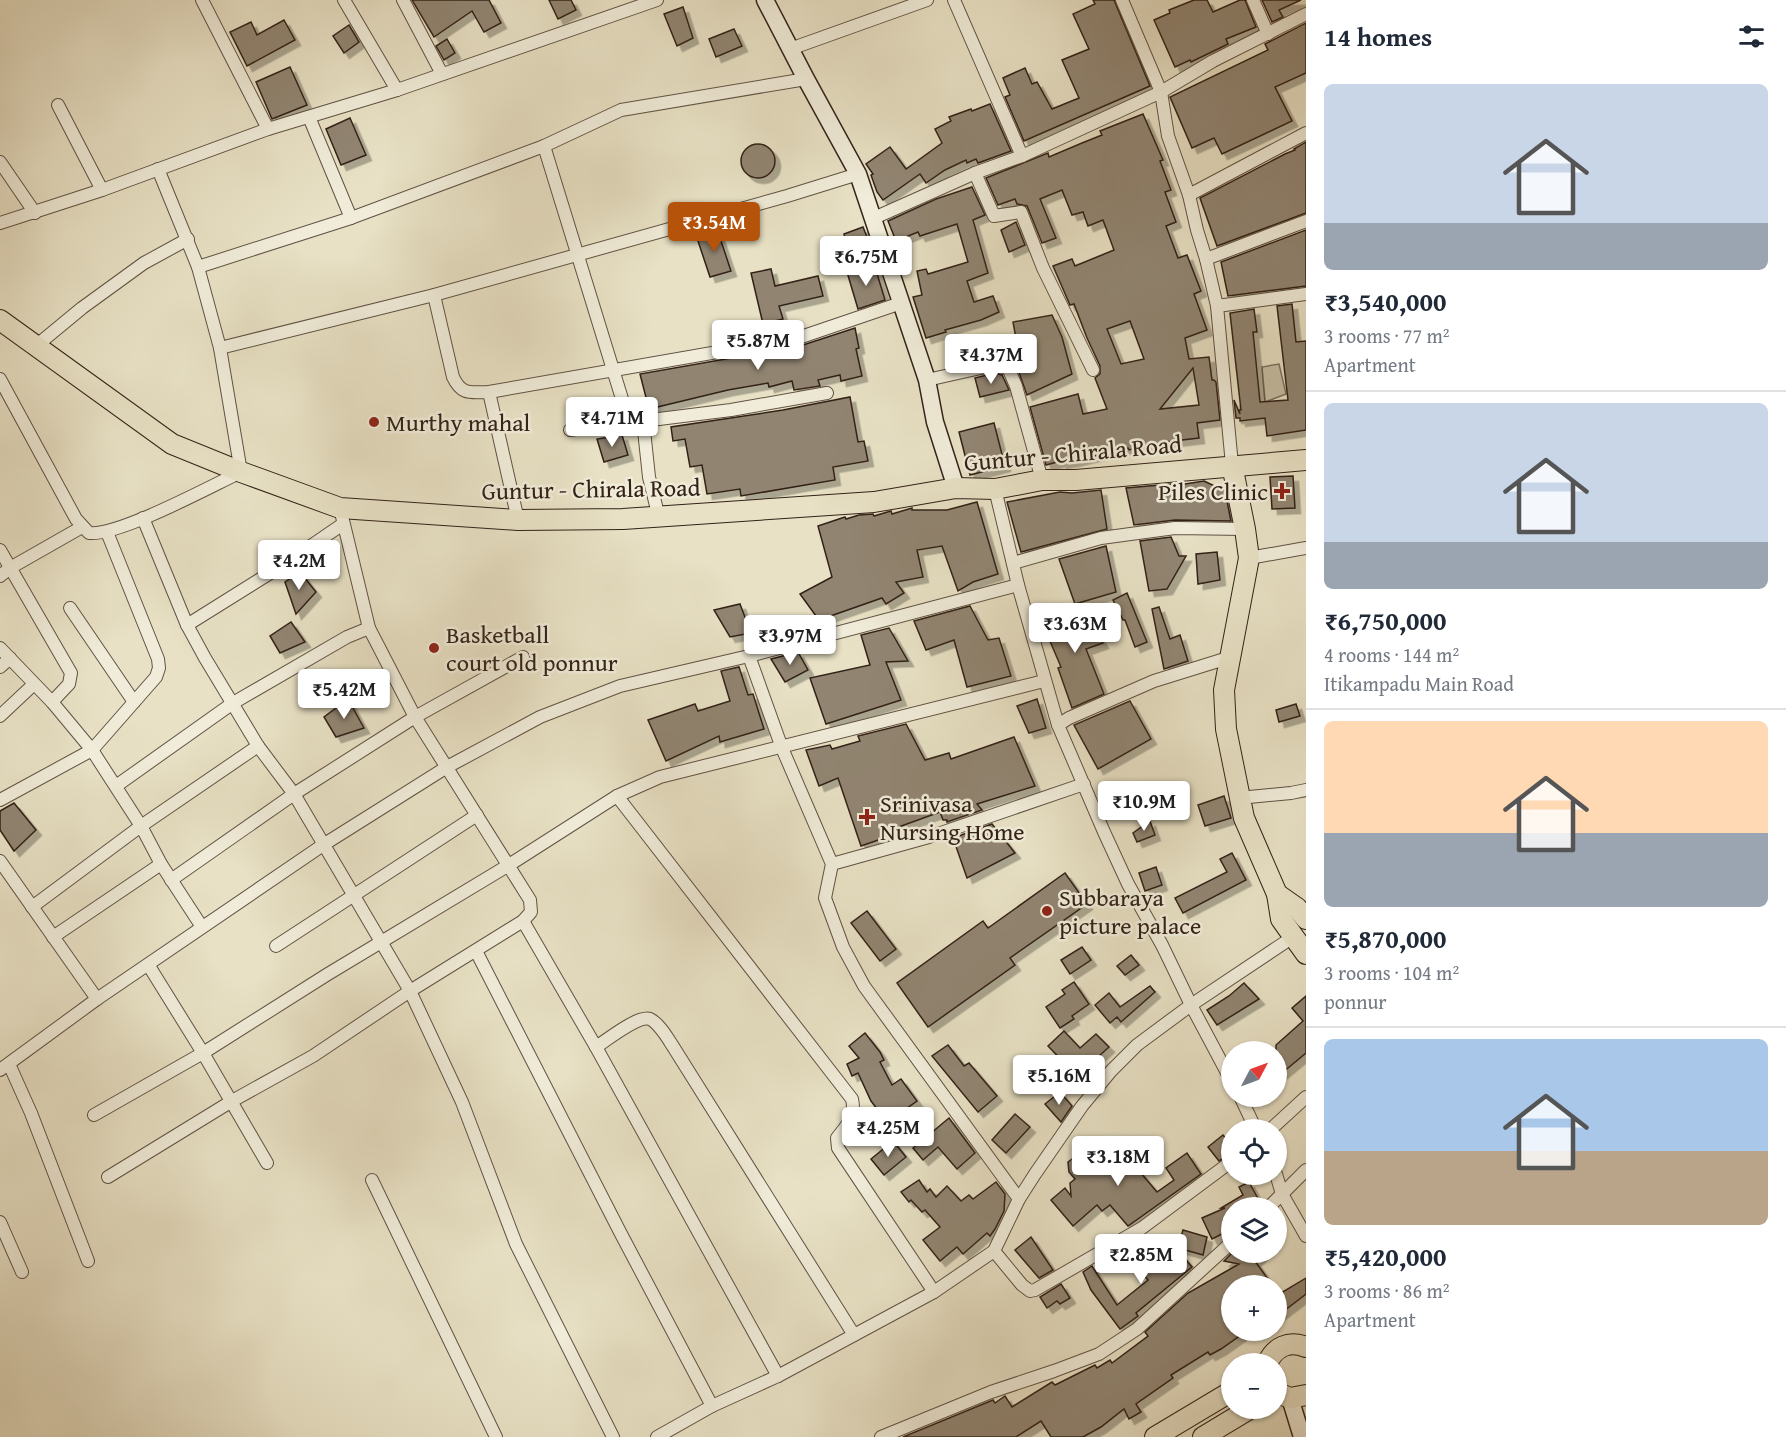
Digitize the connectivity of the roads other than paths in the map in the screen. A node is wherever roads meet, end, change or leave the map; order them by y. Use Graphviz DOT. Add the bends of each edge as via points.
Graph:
graph roads {
  1 [pos="202,0"];
  2 [pos="344,0"];
  3 [pos="403,0"];
  4 [pos="657,0"];
  5 [pos="765,0"];
  6 [pos="927,0"];
  7 [pos="954,0"];
  8 [pos="1122,0"];
  9 [pos="1253,0"];
  10 [pos="1306,14"];
  11 [pos="1268,34"];
  12 [pos="790,49"];
  13 [pos="442,74"];
  14 [pos="806,79"];
  15 [pos="397,90"];
  16 [pos="1161,92"];
  17 [pos="58,105"];
  18 [pos="309,117"];
  19 [pos="268,129"];
  20 [pos="1306,133"];
  21 [pos="544,147"];
  22 [pos="1022,156"];
  23 [pos="0,162"];
  24 [pos="158,169"];
  25 [pos="975,173"];
  26 [pos="858,174"];
  27 [pos="102,190"];
  28 [pos="1189,195"];
  29 [pos="35,213"];
  30 [pos="351,218"];
  31 [pos="874,218"];
  32 [pos="1306,221"];
  33 [pos="0,224"];
  34 [pos="188,239"];
  35 [pos="577,254"];
  36 [pos="1206,259"];
  37 [pos="198,267"];
  38 [pos="1306,294"];
  39 [pos="434,295"];
  40 [pos="900,303"];
  41 [pos="1217,306"];
  42 [pos="0,320"];
  43 [pos="36,346"];
  44 [pos="220,348"];
  45 [pos="1093,370"];
  46 [pos="614,371"];
  47 [pos="0,379"];
  48 [pos="927,380"];
  49 [pos="489,392"];
  50 [pos="827,393"];
  51 [pos="627,415"];
  52 [pos="643,421"];
  53 [pos="570,430"];
  54 [pos="1306,460"];
  55 [pos="1232,465"];
  56 [pos="241,472"];
  57 [pos="1042,480"];
  58 [pos="956,488"];
  59 [pos="995,489"];
  60 [pos="342,516"];
  61 [pos="143,518"];
  62 [pos="659,518"];
  63 [pos="518,520"];
  64 [pos="82,528"];
  65 [pos="1245,529"];
  66 [pos="107,532"];
  67 [pos="1306,548"];
  68 [pos="0,550"];
  69 [pos="1248,558"];
  70 [pos="1013,562"];
  71 [pos="10,568"];
  72 [pos="0,576"];
  73 [pos="1018,585"];
  74 [pos="70,608"];
  75 [pos="187,625"];
  76 [pos="369,628"];
  77 [pos="0,648"];
  78 [pos="749,656"];
  79 [pos="523,657"];
  80 [pos="10,658"];
  81 [pos="1228,658"];
  82 [pos="0,667"];
  83 [pos="1044,681"];
  84 [pos="34,684"];
  85 [pos="52,702"];
  86 [pos="134,702"];
  87 [pos="233,703"];
  88 [pos="0,716"];
  89 [pos="415,717"];
  90 [pos="1058,725"];
  91 [pos="258,746"];
  92 [pos="782,748"];
  93 [pos="93,750"];
  94 [pos="447,767"];
  95 [pos="1084,783"];
  96 [pos="116,786"];
  97 [pos="1306,790"];
  98 [pos="294,794"];
  99 [pos="617,796"];
  100 [pos="1239,798"];
  101 [pos="0,800"];
  102 [pos="477,815"];
  103 [pos="141,826"];
  104 [pos="323,845"];
  105 [pos="0,861"];
  106 [pos="161,864"];
  107 [pos="832,864"];
  108 [pos="509,865"];
  109 [pos="171,880"];
  110 [pos="1277,894"];
  111 [pos="354,896"];
  112 [pos="32,907"];
  113 [pos="1306,919"];
  114 [pos="523,921"];
  115 [pos="202,927"];
  116 [pos="53,937"];
  117 [pos="1293,937"];
  118 [pos="382,942"];
  119 [pos="276,946"];
  120 [pos="476,951"];
  121 [pos="1306,954"];
  122 [pos="148,966"];
  123 [pos="410,991"];
  124 [pos="97,999"];
  125 [pos="1191,1005"];
  126 [pos="596,1047"];
  127 [pos="203,1053"];
  128 [pos="1221,1061"];
  129 [pos="4,1066"];
  130 [pos="1306,1097"];
  131 [pos="232,1101"];
  132 [pos="94,1115"];
  133 [pos="1282,1119"];
  134 [pos="267,1163"];
  135 [pos="1221,1169"];
  136 [pos="1306,1170"];
  137 [pos="108,1177"];
  138 [pos="372,1180"];
  139 [pos="1279,1185"];
  140 [pos="1282,1194"];
  141 [pos="1279,1197"];
  142 [pos="1019,1199"];
  143 [pos="0,1222"];
  144 [pos="1306,1236"];
  145 [pos="994,1251"];
  146 [pos="1221,1252"];
  147 [pos="88,1261"];
  148 [pos="22,1272"];
  149 [pos="934,1292"];
  150 [pos="854,1335"];
  151 [pos="1306,1347"];
  152 [pos="1274,1353"];
  153 [pos="778,1376"];
  154 [pos="1221,1398"];
  155 [pos="1287,1399"];
  156 [pos="712,1406"];
  157 [pos="1233,1419"];
  158 [pos="680,1432"];
  159 [pos="496,1437"];
  160 [pos="613,1437"];
  161 [pos="657,1437"];
  162 [pos="882,1437"];
  163 [pos="1155,1437"];
  164 [pos="1203,1437"];
  165 [pos="1302,1437"];
  1 -- 19 [label="street"];
  2 -- 15 [label="street"];
  3 -- 13 [label="street"];
  4 -- 13 [label="street"];
  5 -- 12 [label="street"];
  6 -- 12 [label="street"];
  7 -- 22 [label="street"];
  8 -- 16 [label="street"];
  9 -- 11 [label="street"];
  10 -- 11 [label="street"];
  11 -- 16 [label="street"];
  12 -- 14 [label="street"];
  13 -- 15 [label="street"];
  14 -- 21 [label="street" via="621,110"];
  14 -- 26 [label="street"];
  15 -- 18 [label="street"];
  16 -- 22 [label="street"];
  16 -- 28 [label="street" via="1168,136"];
  17 -- 27 [label="street"];
  18 -- 19 [label="street"];
  18 -- 30 [label="street"];
  19 -- 24 [label="street"];
  20 -- 28 [label="street"];
  21 -- 30 [label="street"];
  21 -- 35 [label="street"];
  22 -- 25 [label="street"];
  23 -- 29 [label="street"];
  24 -- 27 [label="street"];
  24 -- 34 [label="street"];
  25 -- 31 [label="street"];
  25 -- 45 [label="street" via="994,216 1021,212 1043,268"];
  26 -- 31 [label="street"];
  26 -- 35 [label="street"];
  27 -- 29 [label="street"];
  28 -- 36 [label="street"];
  29 -- 33 [label="street"];
  30 -- 37 [label="street"];
  31 -- 40 [label="street"];
  32 -- 36 [label="street"];
  34 -- 37 [label="street"];
  34 -- 43 [label="street" via="144,263"];
  35 -- 39 [label="street"];
  35 -- 46 [label="street"];
  36 -- 41 [label="street"];
  37 -- 44 [label="street"];
  38 -- 41 [label="street"];
  39 -- 44 [label="street"];
  39 -- 49 [label="street" via="458,386 466,392"];
  40 -- 46 [label="street" via="798,338"];
  40 -- 48 [label="street"];
  41 -- 55 [label="street"];
  42 -- 43 [label="main road, Guntur - Chirala Road"];
  43 -- 56 [label="main road, Guntur - Chirala Road" via="172,444"];
  44 -- 56 [label="street"];
  46 -- 49 [label="street"];
  46 -- 51 [label="street"];
  47 -- 64 [label="street"];
  48 -- 57 [label="street" via="994,365 1010,370"];
  48 -- 58 [label="street" via="935,422"];
  49 -- 63 [label="street"];
  50 -- 52 [label="street"];
  51 -- 52 [label="street"];
  51 -- 53 [label="street"];
  52 -- 62 [label="street" via="649,477"];
  54 -- 55 [label="main road, Guntur - Chirala Road"];
  55 -- 57 [label="main road, Guntur - Chirala Road"];
  55 -- 65 [label="main road"];
  56 -- 60 [label="main road, Guntur - Chirala Road"];
  56 -- 61 [label="street"];
  57 -- 59 [label="main road, Guntur - Chirala Road"];
  58 -- 59 [label="main road, Guntur - Chirala Road"];
  58 -- 62 [label="main road, Guntur - Chirala Road" via="874,502"];
  59 -- 70 [label="street"];
  60 -- 63 [label="main road, Guntur - Chirala Road"];
  60 -- 75 [label="street" via="283,565"];
  60 -- 76 [label="street"];
  61 -- 66 [label="street"];
  61 -- 75 [label="street"];
  62 -- 63 [label="main road, Guntur - Chirala Road"];
  64 -- 66 [label="street" via="89,533"];
  64 -- 71 [label="street"];
  65 -- 69 [label="main road"];
  65 -- 70 [label="street" via="1174,528 1101,538"];
  66 -- 86 [label="street" via="158,659 156,677"];
  67 -- 69 [label="street"];
  68 -- 71 [label="street"];
  69 -- 81 [label="main road"];
  70 -- 73 [label="street"];
  71 -- 72 [label="street"];
  71 -- 85 [label="street" via="71,672 69,684"];
  73 -- 78 [label="street"];
  73 -- 83 [label="street"];
  74 -- 86 [label="street"];
  75 -- 87 [label="street"];
  76 -- 87 [label="street"];
  76 -- 89 [label="street"];
  77 -- 80 [label="street"];
  78 -- 92 [label="street"];
  78 -- 94 [label="street" via="620,686 540,717"];
  79 -- 89 [label="street"];
  80 -- 82 [label="street"];
  80 -- 84 [label="street"];
  81 -- 90 [label="street" via="1154,681"];
  81 -- 100 [label="main road" via="1224,690 1226,729"];
  83 -- 90 [label="street"];
  83 -- 92 [label="street"];
  84 -- 85 [label="street"];
  84 -- 88 [label="street"];
  85 -- 93 [label="street"];
  86 -- 93 [label="street"];
  87 -- 91 [label="street"];
  87 -- 96 [label="street"];
  89 -- 94 [label="street"];
  89 -- 98 [label="street"];
  90 -- 95 [label="street"];
  91 -- 98 [label="street"];
  91 -- 103 [label="street"];
  92 -- 99 [label="street" via="660,777"];
  92 -- 107 [label="street"];
  93 -- 96 [label="street"];
  93 -- 101 [label="street"];
  94 -- 102 [label="street"];
  94 -- 104 [label="street"];
  95 -- 107 [label="street" via="929,837"];
  95 -- 125 [label="street" via="1128,884"];
  96 -- 103 [label="street"];
  97 -- 100 [label="street"];
  98 -- 104 [label="street"];
  98 -- 109 [label="street"];
  99 -- 108 [label="street"];
  99 -- 149 [label="street" via="852,1099 853,1118 837,1138 838,1148"];
  100 -- 110 [label="main road"];
  102 -- 108 [label="street"];
  102 -- 111 [label="street"];
  103 -- 106 [label="street"];
  103 -- 112 [label="street"];
  104 -- 111 [label="street"];
  104 -- 115 [label="street"];
  105 -- 112 [label="street"];
  106 -- 109 [label="street"];
  106 -- 116 [label="street"];
  107 -- 142 [label="street" via="825,898 843,947 864,987"];
  108 -- 114 [label="street" via="532,907"];
  108 -- 118 [label="street"];
  109 -- 115 [label="street"];
  110 -- 113 [label="main road" via="1298,908"];
  110 -- 117 [label="main road" via="1281,919"];
  111 -- 118 [label="street"];
  111 -- 119 [label="street"];
  112 -- 116 [label="street"];
  114 -- 120 [label="street"];
  114 -- 126 [label="street"];
  115 -- 122 [label="street"];
  116 -- 124 [label="street"];
  117 -- 121 [label="main road"];
  117 -- 125 [label="street"];
  118 -- 123 [label="street"];
  118 -- 127 [label="street"];
  120 -- 123 [label="street"];
  120 -- 156 [label="street"];
  122 -- 124 [label="street"];
  122 -- 127 [label="street"];
  123 -- 131 [label="street" via="313,1056"];
  123 -- 160 [label="street" via="462,1102 516,1244"];
  124 -- 129 [label="street"];
  125 -- 128 [label="street"];
  125 -- 142 [label="street" via="1137,1045 1111,1071 1082,1106"];
  126 -- 150 [label="street" via="639,1019 649,1019 658,1026"];
  126 -- 153 [label="street"];
  127 -- 131 [label="street"];
  127 -- 132 [label="street"];
  129 -- 147 [label="street" via="31,1113"];
  130 -- 133 [label="street"];
  131 -- 134 [label="street"];
  131 -- 137 [label="street"];
  135 -- 145 [label="street" via="1142,1228 1035,1290 1022,1285"];
  136 -- 140 [label="street"];
  138 -- 159 [label="street"];
  139 -- 140 [label="street"];
  140 -- 141 [label="street"];
  140 -- 144 [label="street"];
  142 -- 145 [label="street"];
  143 -- 148 [label="street"];
  145 -- 149 [label="street"];
  146 -- 162 [label="street" via="1137,1329 1099,1354 991,1392"];
  149 -- 150 [label="street"];
  150 -- 153 [label="street"];
  151 -- 152 [label="main road" via="1294,1344"];
  153 -- 156 [label="street"];
  154 -- 163 [label="main road"];
  155 -- 165 [label="street"];
  156 -- 158 [label="street"];
  157 -- 164 [label="main road"];
  158 -- 161 [label="street"];
}
